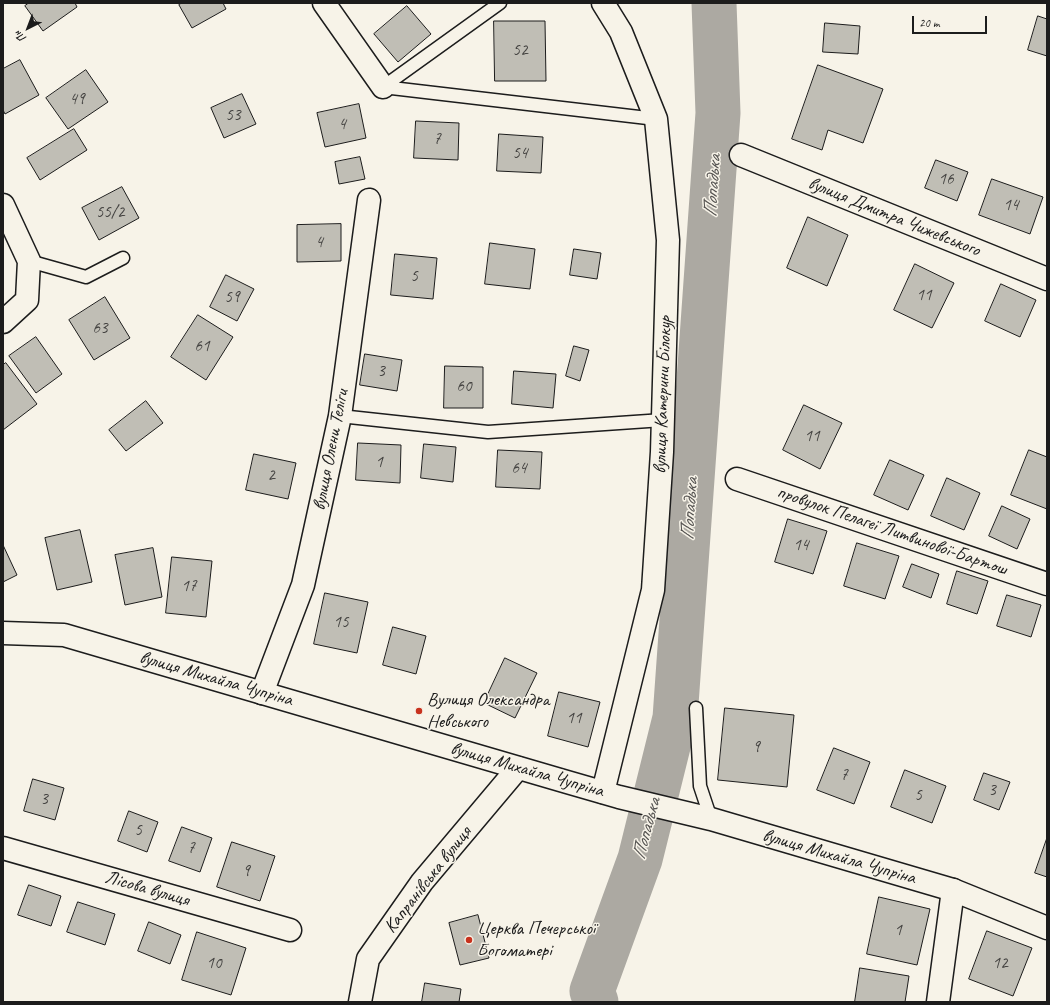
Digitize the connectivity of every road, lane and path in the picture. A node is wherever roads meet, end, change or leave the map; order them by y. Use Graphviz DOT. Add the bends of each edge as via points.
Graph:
graph roads {
  1 [pos="324,3"];
  2 [pos="500,3"];
  3 [pos="603,3"];
  4 [pos="383,87"];
  5 [pos="656,119"];
  6 [pos="741,155"];
  7 [pos="369,200"];
  8 [pos="3,205"];
  9 [pos="122,258"];
  10 [pos="29,260"];
  11 [pos="1047,279"];
  12 [pos="3,322"];
  13 [pos="340,416"];
  14 [pos="663,420"];
  15 [pos="737,479"];
  16 [pos="1047,584"];
  17 [pos="3,633"];
  18 [pos="262,693"];
  19 [pos="696,708"];
  20 [pos="518,768"];
  21 [pos="611,794"];
  22 [pos="701,817"];
  23 [pos="3,848"];
  24 [pos="953,890"];
  25 [pos="1047,928"];
  26 [pos="290,930"];
  27 [pos="360,1002"];
  28 [pos="938,1002"];
  1 -- 4 [label="street"];
  2 -- 4 [label="lane"];
  3 -- 5 [label="street, вулиця Катерини Білокур" via="621,32"];
  4 -- 5 [label="lane"];
  5 -- 14 [label="street, вулиця Катерини Білокур" via="668,240"];
  6 -- 11 [label="street, вулиця Дмитра Чижевського"];
  7 -- 13 [label="street, вулиця Олени Теліги"];
  8 -- 10 [label="street"];
  9 -- 10 [label="lane" via="86,277"];
  10 -- 12 [label="street" via="27,300"];
  13 -- 14 [label="lane" via="488,432"];
  13 -- 18 [label="street, вулиця Олени Теліги" via="303,585"];
  14 -- 21 [label="street, вулиця Катерини Білокур" via="653,590"];
  15 -- 16 [label="street, провулок Пелагеї Литвинової-Бартош"];
  17 -- 18 [label="street, вулиця Михайла Чупріна" via="64,635"];
  18 -- 20 [label="street, вулиця Михайла Чупріна"];
  19 -- 22 [label="lane"];
  20 -- 21 [label="street, вулиця Михайла Чупріна"];
  20 -- 27 [label="street, Капранівська вулиця" via="422,882 368,960"];
  21 -- 22 [label="street, вулиця Михайла Чупріна"];
  22 -- 24 [label="street, вулиця Михайла Чупріна"];
  23 -- 26 [label="street, Лісова вулиця"];
  24 -- 25 [label="street, вулиця Михайла Чупріна"];
  24 -- 28 [label="street"];
}
